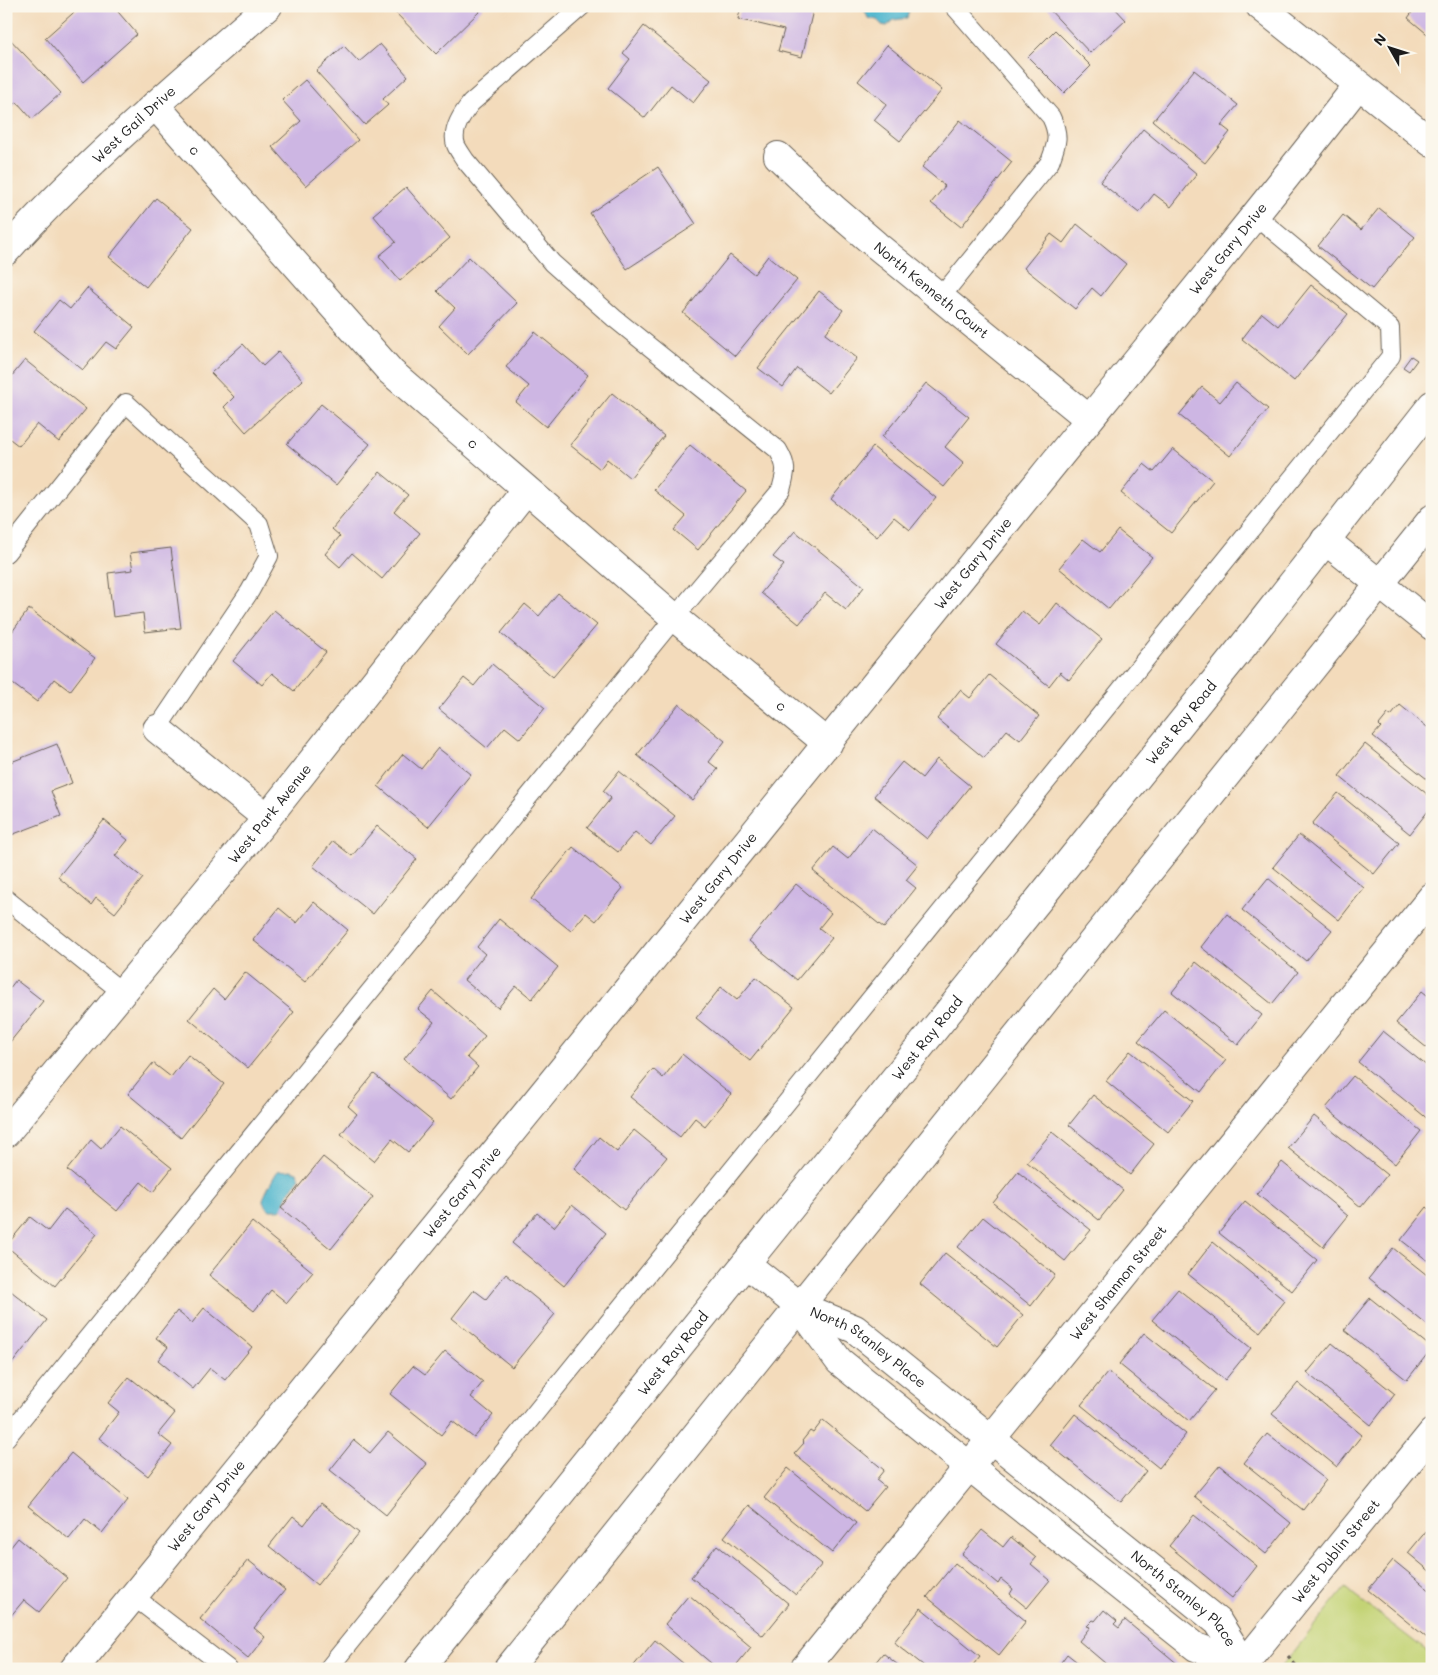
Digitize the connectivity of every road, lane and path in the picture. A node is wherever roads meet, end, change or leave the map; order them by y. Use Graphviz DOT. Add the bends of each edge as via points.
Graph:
graph roads {
  1 [pos="268,6"];
  2 [pos="582,6"];
  3 [pos="954,6"];
  4 [pos="1260,6"];
  5 [pos="1358,85"];
  6 [pos="155,104"];
  7 [pos="1432,143"];
  8 [pos="778,156"];
  9 [pos="1256,216"];
  10 [pos="6,251"];
  11 [pos="940,298"];
  12 [pos="1432,405"];
  13 [pos="1089,419"];
  14 [pos="526,490"];
  15 [pos="1432,518"];
  16 [pos="1325,540"];
  17 [pos="6,553"];
  18 [pos="1379,584"];
  19 [pos="675,618"];
  20 [pos="1432,626"];
  21 [pos="157,729"];
  22 [pos="828,744"];
  23 [pos="267,818"];
  24 [pos="1432,897"];
  25 [pos="6,899"];
  26 [pos="123,993"];
  27 [pos="6,1133"];
  28 [pos="746,1264"];
  29 [pos="799,1306"];
  30 [pos="1432,1433"];
  31 [pos="6,1438"];
  32 [pos="991,1439"];
  33 [pos="969,1466"];
  34 [pos="133,1596"];
  35 [pos="1288,1656"];
  36 [pos="1242,1667"];
  37 [pos="74,1669"];
  38 [pos="228,1669"];
  39 [pos="328,1669"];
  40 [pos="419,1669"];
  41 [pos="508,1669"];
  42 [pos="804,1669"];
  43 [pos="1299,1669"];
  1 -- 6 [label="street, West Gail Drive"];
  2 -- 19 [label="lane" via="471,104 462,114 456,144 465,160 552,263 614,318 778,450 786,463 781,490"];
  3 -- 11 [label="lane" via="1051,117 1057,130 1057,144 1050,162"];
  4 -- 5 [label="street"];
  5 -- 7 [label="street"];
  5 -- 9 [label="street, West Gary Drive"];
  6 -- 10 [label="street, West Gail Drive"];
  6 -- 14 [label="street, c" via="391,372"];
  8 -- 11 [label="street, North Kenneth Court" via="834,210"];
  9 -- 13 [label="street, West Gary Drive"];
  9 -- 39 [label="lane" via="1390,328 1391,356"];
  11 -- 13 [label="street, North Kenneth Court"];
  12 -- 16 [label="street, West Ray Road"];
  13 -- 22 [label="street, West Gary Drive"];
  14 -- 19 [label="street, c"];
  14 -- 23 [label="street, West Park Avenue"];
  15 -- 18 [label="street"];
  16 -- 18 [label="street"];
  16 -- 28 [label="street, West Ray Road"];
  17 -- 21 [label="lane" via="126,403 259,524 270,556"];
  18 -- 20 [label="street"];
  18 -- 29 [label="street"];
  19 -- 22 [label="street, c"];
  19 -- 31 [label="lane"];
  21 -- 23 [label="street"];
  22 -- 34 [label="street, West Gary Drive"];
  23 -- 26 [label="street, West Park Avenue"];
  24 -- 32 [label="street, West Shannon Street"];
  25 -- 26 [label="lane"];
  26 -- 27 [label="street, West Park Avenue"];
  28 -- 29 [label="street, North Stanley Place"];
  28 -- 40 [label="street, West Ray Road"];
  29 -- 32 [label="street, North Stanley Place" via="855,1329"];
  29 -- 33 [label="street, North Stanley Place" via="839,1361"];
  29 -- 41 [label="street"];
  30 -- 36 [label="street, West Dublin Street"];
  32 -- 33 [label="street, West Shannon Street"];
  32 -- 36 [label="street, North Stanley Place" via="1218,1622"];
  33 -- 36 [label="street, North Stanley Place" via="1196,1648"];
  33 -- 42 [label="street, West Shannon Street"];
  34 -- 37 [label="street, West Gary Drive"];
  34 -- 38 [label="lane"];
  35 -- 43 [label="path"];
}
